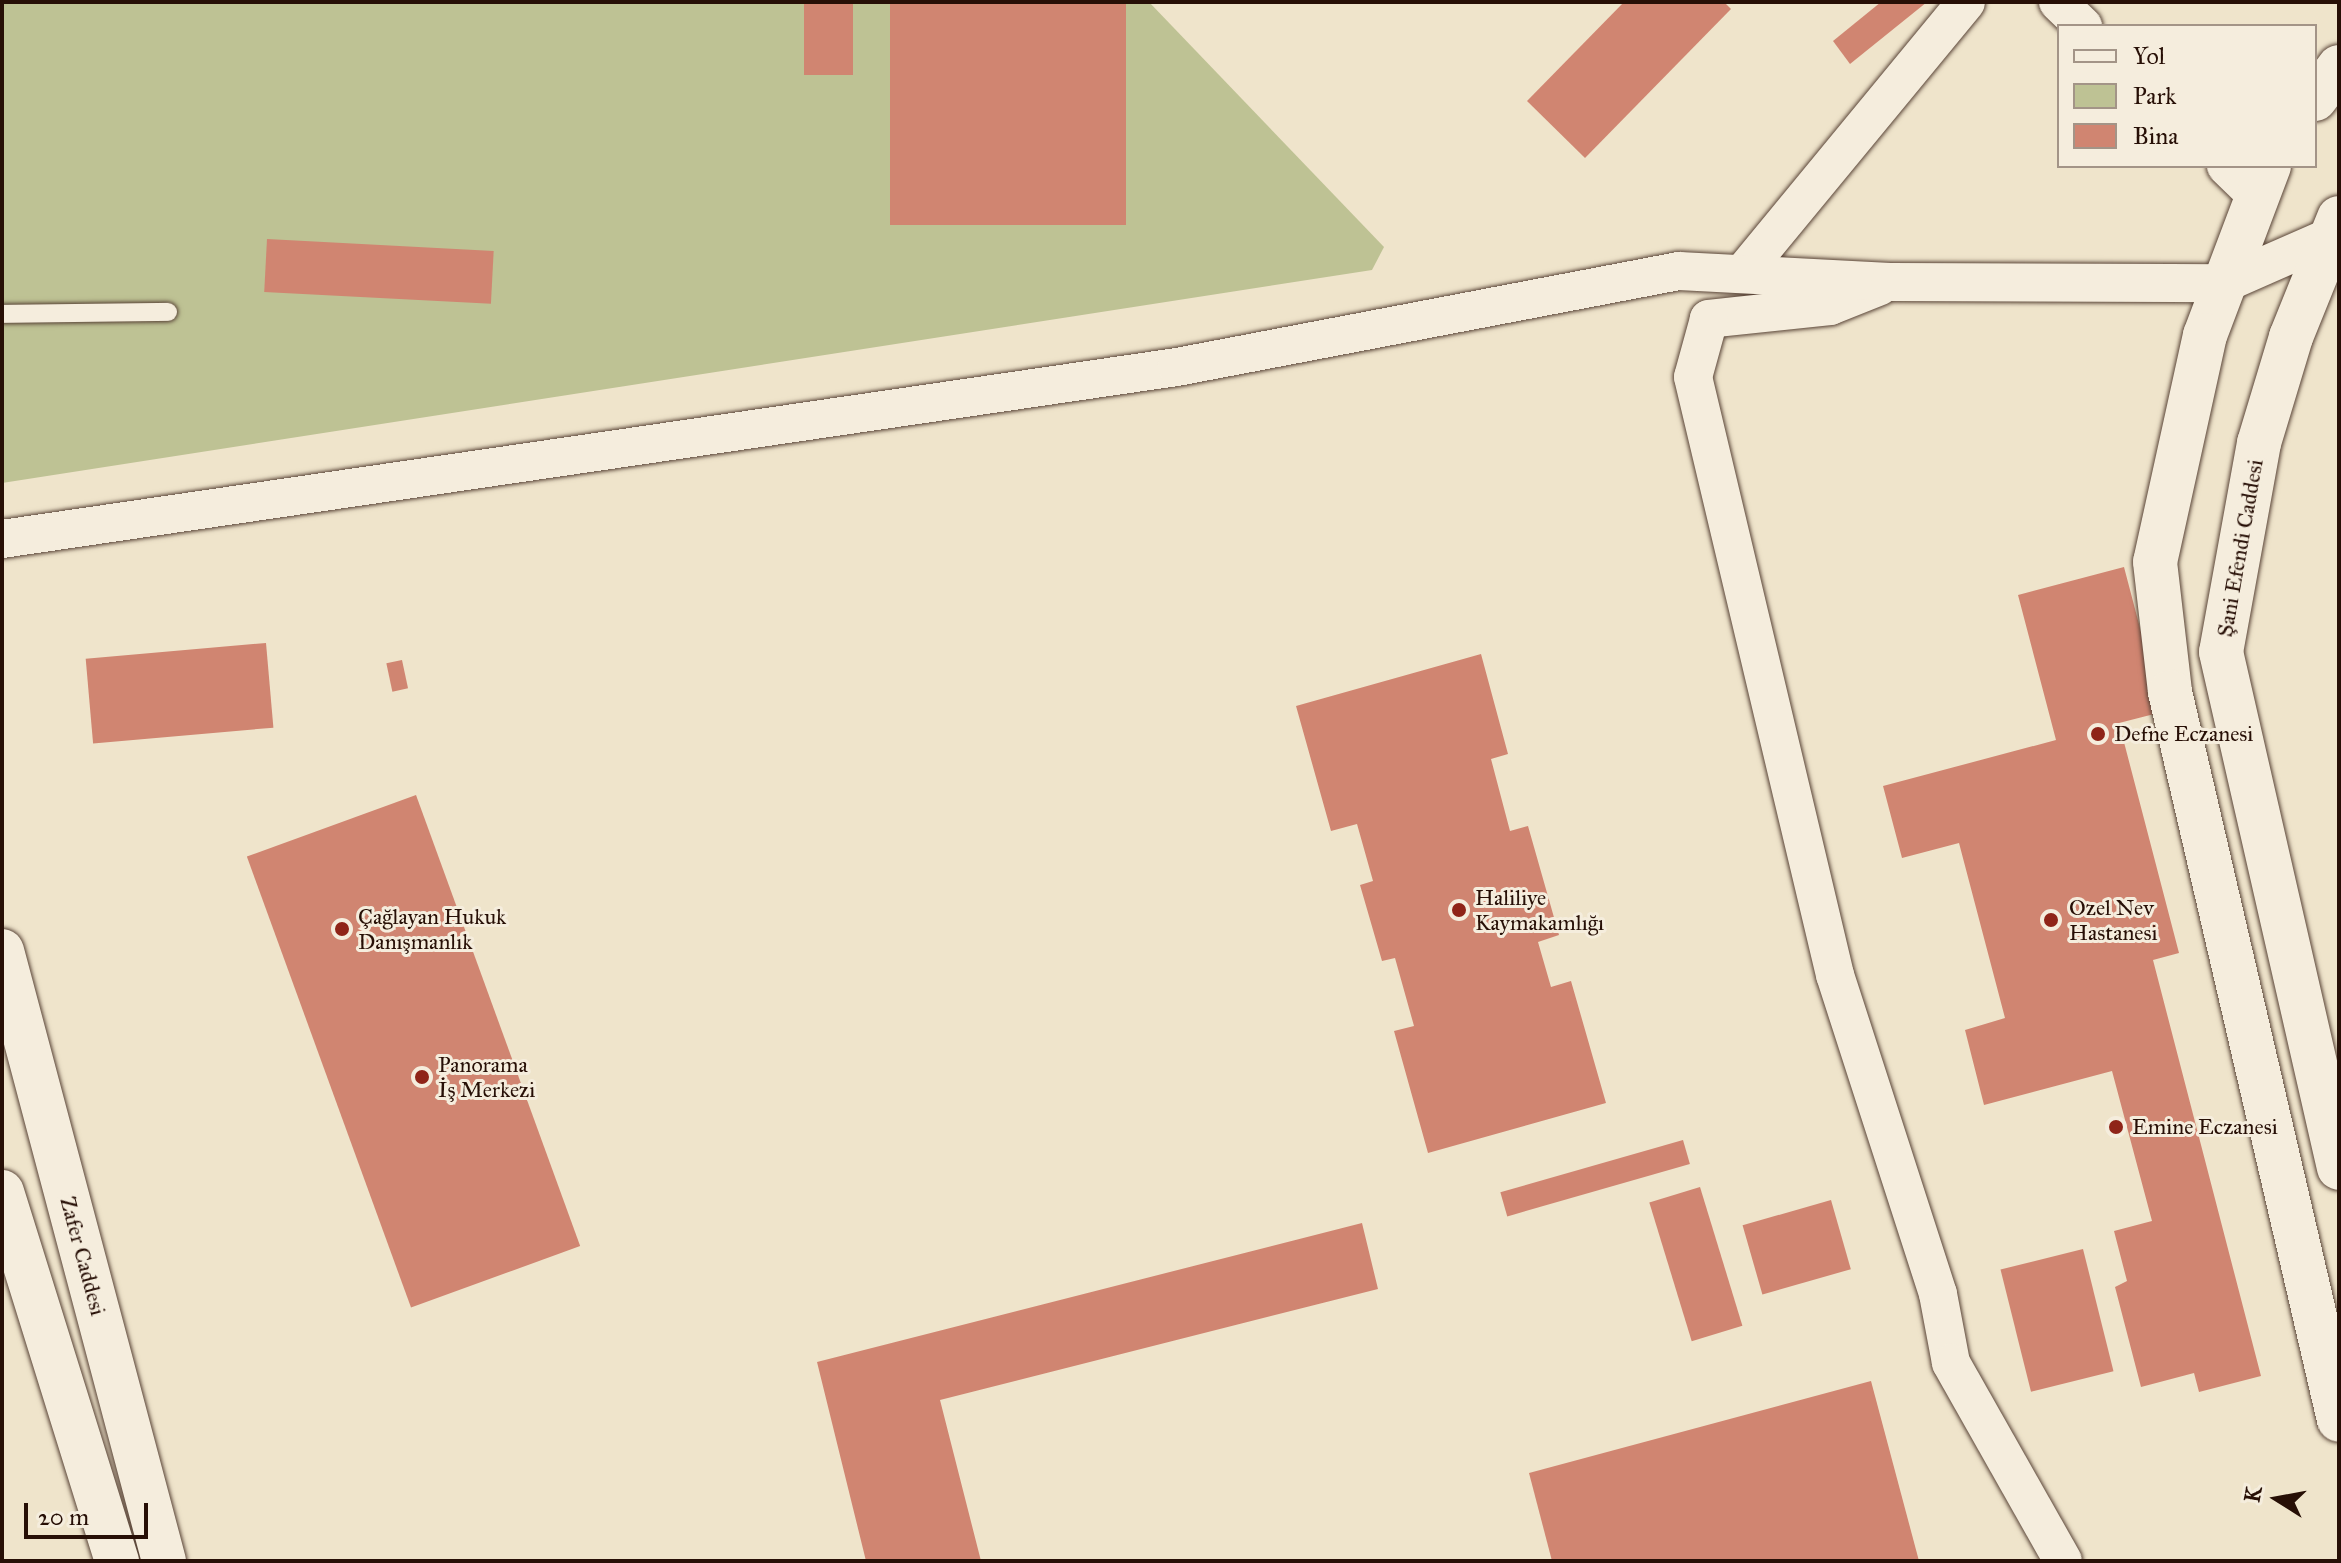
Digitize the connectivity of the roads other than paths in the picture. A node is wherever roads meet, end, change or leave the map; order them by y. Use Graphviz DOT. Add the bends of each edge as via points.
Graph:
graph roads {
  1 [pos="1966,2"];
  2 [pos="2058,2"];
  3 [pos="2081,24"];
  4 [pos="2339,67"];
  5 [pos="2317,96"];
  6 [pos="2231,168"];
  7 [pos="2264,181"];
  8 [pos="2335,229"];
  9 [pos="1742,274"];
  10 [pos="1890,282"];
  11 [pos="2225,283"];
  12 [pos="168,312"];
  13 [pos="2,314"];
  14 [pos="2,539"];
  15 [pos="2,951"];
  16 [pos="2339,1168"];
  17 [pos="2,1192"];
  18 [pos="2339,1420"];
  19 [pos="117,1561"];
  20 [pos="164,1561"];
  21 [pos="2063,1561"];
  1 -- 9 [label="street"];
  2 -- 3 [label="street"];
  4 -- 5 [label="main road"];
  6 -- 7 [label="street"];
  7 -- 11 [label="main road"];
  8 -- 11 [label="street"];
  8 -- 16 [label="main road, Şani Efendi Caddesi" via="2259,443 2221,652"];
  9 -- 10 [label="street"];
  9 -- 14 [label="street" via="1679,271 1177,367"];
  10 -- 11 [label="street"];
  10 -- 21 [label="street" via="1830,306 1709,319 1693,377 1835,975 1938,1294 1951,1363"];
  11 -- 18 [label="main road" via="2205,335 2155,562 2170,692"];
  12 -- 13 [label="lane"];
  15 -- 20 [label="main road, Zafer Caddesi"];
  17 -- 19 [label="main road"];
}
